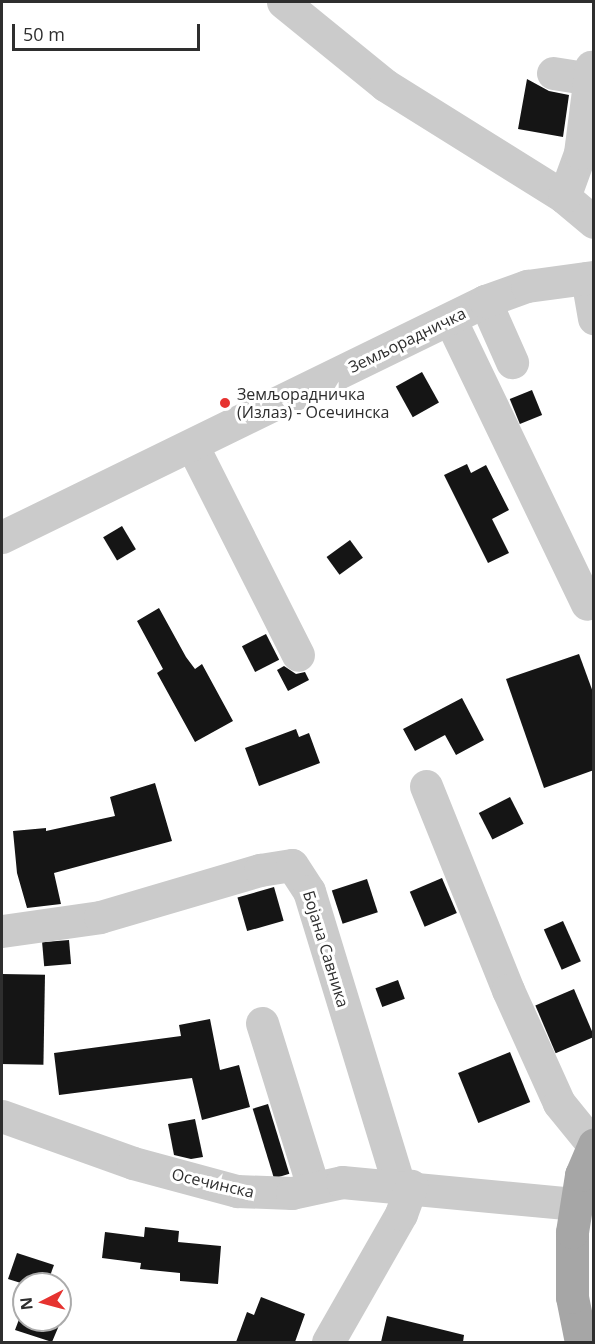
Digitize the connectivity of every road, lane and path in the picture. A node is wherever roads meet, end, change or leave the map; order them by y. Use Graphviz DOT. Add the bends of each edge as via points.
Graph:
graph roads {
  1 [pos="283,2"];
  2 [pos="553,73"];
  3 [pos="564,197"];
  4 [pos="594,222"];
  5 [pos="590,278"];
  6 [pos="485,301"];
  7 [pos="594,318"];
  8 [pos="450,320"];
  9 [pos="512,362"];
  10 [pos="192,445"];
  11 [pos="2,537"];
  12 [pos="586,604"];
  13 [pos="298,655"];
  14 [pos="426,786"];
  15 [pos="2,931"];
  16 [pos="262,1023"];
  17 [pos="2,1116"];
  18 [pos="593,1145"];
  19 [pos="405,1185"];
  20 [pos="313,1187"];
  21 [pos="574,1204"];
  22 [pos="328,1342"];
  23 [pos="580,1342"];
  1 -- 3 [label="street" via="422,111"];
  2 -- 3 [label="street" via="591,73 580,153"];
  3 -- 4 [label="street"];
  5 -- 6 [label="street, Земљорадничка" via="527,286"];
  5 -- 7 [label="street"];
  6 -- 8 [label="street, Земљорадничка"];
  6 -- 9 [label="street"];
  8 -- 10 [label="street, Земљорадничка"];
  8 -- 12 [label="street"];
  10 -- 11 [label="street, Земљорадничка"];
  10 -- 13 [label="street"];
  14 -- 18 [label="street" via="508,990 559,1103"];
  15 -- 19 [label="street, Бојана Савника" via="100,917 260,870 292,865 309,891"];
  16 -- 20 [label="street"];
  17 -- 20 [label="street, Осечинска" via="133,1163 217,1187 278,1194"];
  18 -- 21 [label="main road"];
  19 -- 20 [label="street, Осечинска" via="342,1182"];
  19 -- 21 [label="street, Осечинска"];
  19 -- 22 [label="street" via="401,1214"];
  21 -- 23 [label="main road" via="570,1270"];
}
